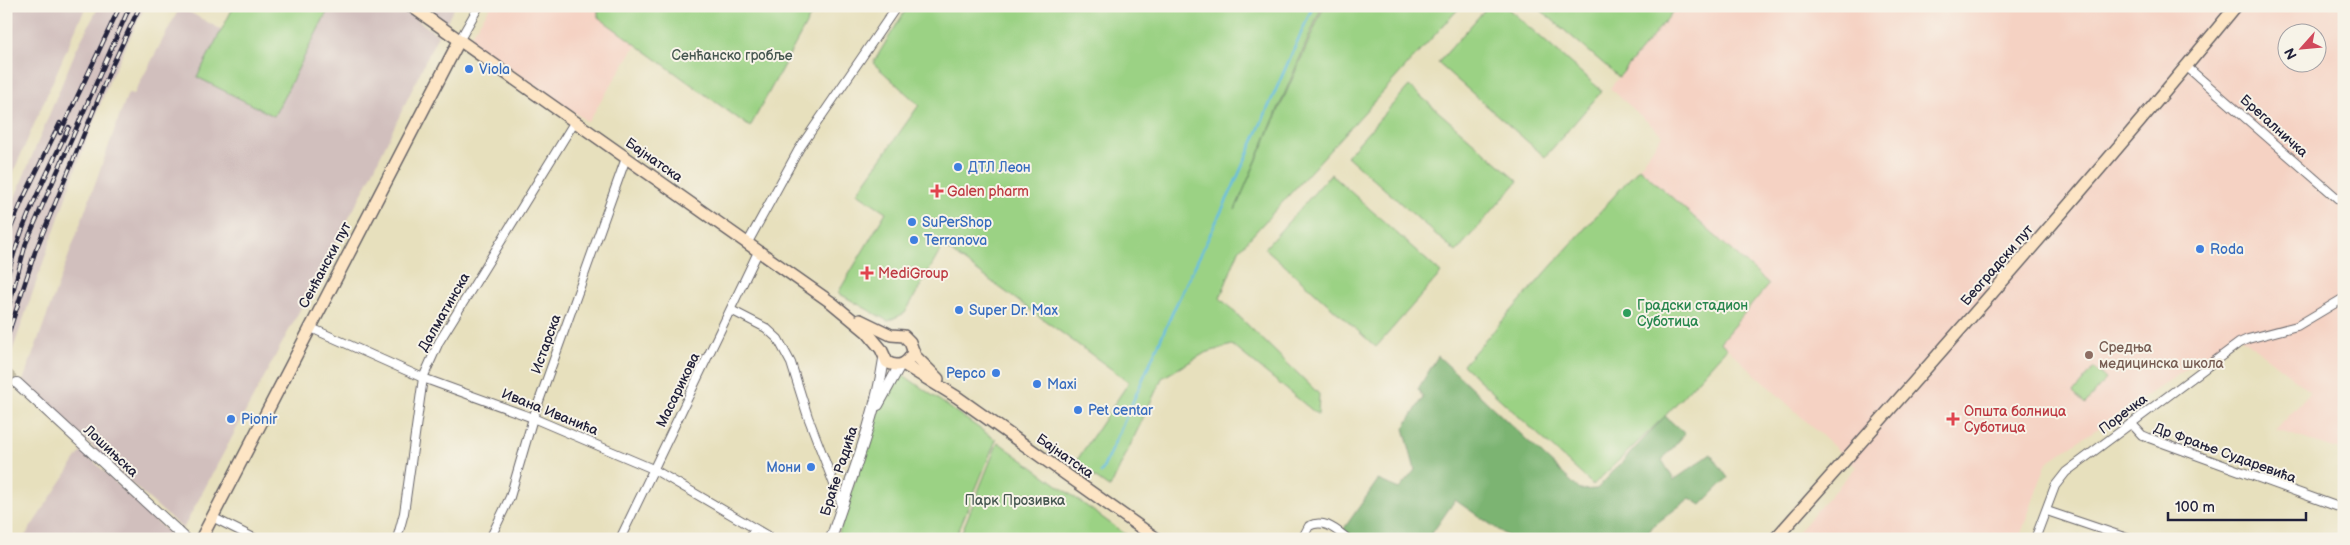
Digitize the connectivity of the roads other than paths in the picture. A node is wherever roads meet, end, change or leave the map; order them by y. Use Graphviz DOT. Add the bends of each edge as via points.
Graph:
graph roads {
  1 [pos="411,6"];
  2 [pos="479,6"];
  3 [pos="897,6"];
  4 [pos="2236,6"];
  5 [pos="459,42"];
  6 [pos="2187,66"];
  7 [pos="574,121"];
  8 [pos="626,158"];
  9 [pos="2344,204"];
  10 [pos="747,244"];
  11 [pos="758,252"];
  12 [pos="2344,298"];
  13 [pos="832,303"];
  14 [pos="731,310"];
  15 [pos="309,327"];
  16 [pos="892,335"];
  17 [pos="913,351"];
  18 [pos="883,354"];
  19 [pos="902,365"];
  20 [pos="423,378"];
  21 [pos="17,382"];
  22 [pos="957,397"];
  23 [pos="872,412"];
  24 [pos="533,418"];
  25 [pos="2131,423"];
  26 [pos="653,469"];
  27 [pos="842,505"];
  28 [pos="2344,509"];
  29 [pos="2046,510"];
  30 [pos="212,517"];
  31 [pos="755,529"];
  32 [pos="492,538"];
  33 [pos="186,539"];
  34 [pos="201,539"];
  35 [pos="256,539"];
  36 [pos="397,539"];
  37 [pos="620,539"];
  38 [pos="749,539"];
  39 [pos="773,539"];
  40 [pos="831,539"];
  41 [pos="1157,539"];
  42 [pos="1302,539"];
  43 [pos="1348,539"];
  44 [pos="1775,539"];
  45 [pos="2035,539"];
  46 [pos="2130,539"];
  1 -- 5 [label="main road, Бајнатска"];
  2 -- 5 [label="street, Сенћански пут"];
  3 -- 10 [label="street" via="799,149"];
  4 -- 6 [label="main road, Београдски пут"];
  5 -- 7 [label="main road, Бајнатска"];
  5 -- 15 [label="main road, Сенћански пут"];
  6 -- 9 [label="street, Брегалничка"];
  6 -- 44 [label="main road, Београдски пут" via="2009,275"];
  7 -- 8 [label="main road, Бајнатска"];
  7 -- 20 [label="street, Далматинска" via="440,342"];
  8 -- 10 [label="main road, Бајнатска"];
  8 -- 24 [label="street, Истарска"];
  10 -- 11 [label="main road, Бајнатска"];
  11 -- 13 [label="main road, Бајнатска"];
  11 -- 14 [label="street, Масарикова"];
  12 -- 25 [label="street, Поречка" via="2296,326 2240,343"];
  13 -- 16 [label="main road, Бајнатска"];
  13 -- 18 [label="main road, Бајнатска" via="867,332"];
  14 -- 26 [label="street, Масарикова"];
  14 -- 27 [label="street" via="766,328 778,339 791,363"];
  15 -- 20 [label="street, Ивана Иванића"];
  15 -- 30 [label="main road, Сенћански пут"];
  16 -- 17 [label="main road, Бајнатска" via="904,336"];
  16 -- 18 [label="main road" via="884,340"];
  17 -- 19 [label="main road"];
  17 -- 22 [label="main road, Бајнатска" via="920,362"];
  18 -- 19 [label="main road, Бајнатска" via="891,364"];
  18 -- 23 [label="street, Браће Радића" via="882,377"];
  19 -- 22 [label="main road, Бајнатска"];
  19 -- 23 [label="street, Браће Радића"];
  20 -- 24 [label="street, Ивана Иванића"];
  20 -- 36 [label="street, Далматинска" via="404,512"];
  21 -- 33 [label="street, Лошињска"];
  22 -- 41 [label="main road, Бајнатска"];
  23 -- 27 [label="street, Браће Радића"];
  24 -- 26 [label="street, Ивана Иванића"];
  24 -- 32 [label="street, Истарска" via="510,497"];
  25 -- 28 [label="street, Др Фрање Сударевића" via="2149,438"];
  25 -- 29 [label="street, Поречка" via="2066,472 2055,486"];
  26 -- 31 [label="street, Ивана Иванића"];
  26 -- 37 [label="street, Масарикова"];
  27 -- 40 [label="street, Браће Радића"];
  29 -- 45 [label="street, Поречка"];
  29 -- 46 [label="street"];
  30 -- 34 [label="main road, Сенћански пут"];
  30 -- 35 [label="street"];
  31 -- 38 [label="street"];
  31 -- 39 [label="street, Ивана Иванића"];
  42 -- 43 [label="street" via="1309,526 1320,523"];
}
